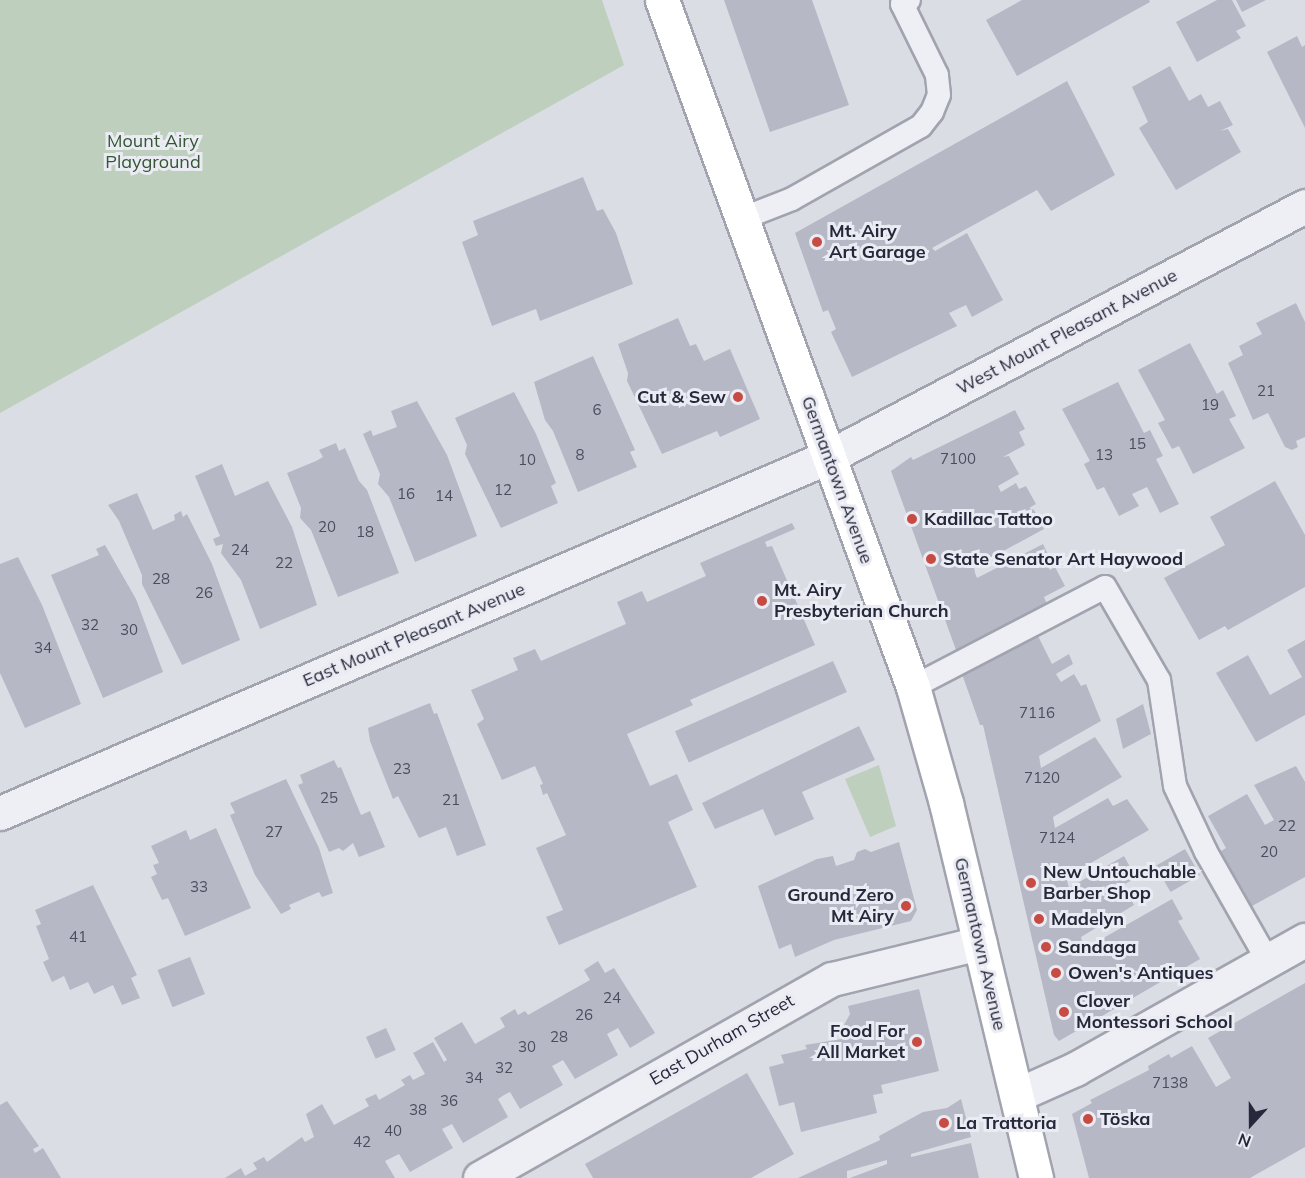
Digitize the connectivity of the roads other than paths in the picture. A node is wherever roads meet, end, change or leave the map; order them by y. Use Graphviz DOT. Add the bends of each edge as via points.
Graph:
graph roads {
  1 [pos="662,0"];
  2 [pos="904,1"];
  3 [pos="1305,206"];
  4 [pos="741,219"];
  5 [pos="828,457"];
  6 [pos="913,687"];
  7 [pos="0,813"];
  8 [pos="1305,940"];
  9 [pos="980,943"];
  10 [pos="1268,961"];
  11 [pos="1017,1095"];
  12 [pos="480,1178"];
  13 [pos="1036,1178"];
  1 -- 4 [label="main road, Germantown Avenue"];
  2 -- 4 [label="lane" via="937,75 939,95 932,112 921,126 792,199"];
  3 -- 5 [label="street, West Mount Pleasant Avenue"];
  4 -- 5 [label="main road, Germantown Avenue"];
  5 -- 6 [label="main road, Germantown Avenue"];
  5 -- 7 [label="street, East Mount Pleasant Avenue"];
  6 -- 9 [label="main road, Germantown Avenue"];
  6 -- 10 [label="lane" via="1105,587 1159,680 1175,786 1206,852"];
  8 -- 10 [label="street"];
  9 -- 11 [label="main road, Germantown Avenue"];
  9 -- 12 [label="street, East Durham Street" via="825,982"];
  10 -- 11 [label="street" via="1076,1069"];
  11 -- 13 [label="main road, Germantown Avenue"];
}
